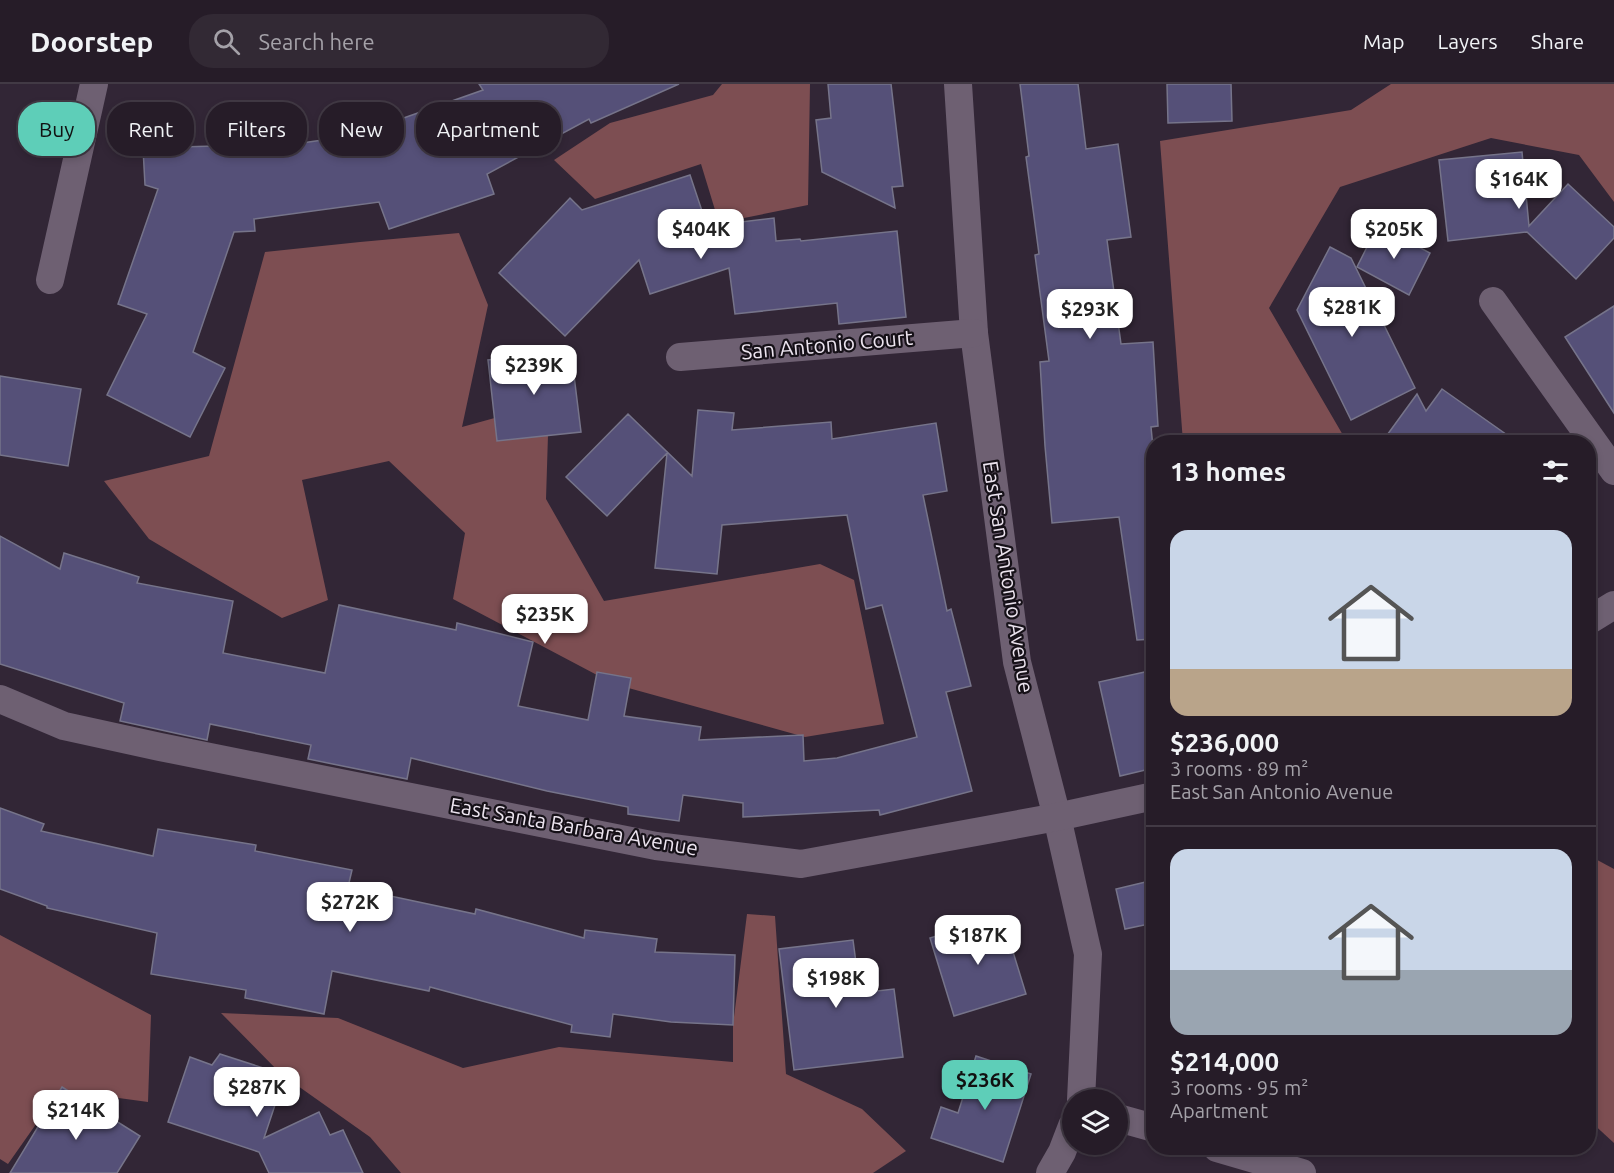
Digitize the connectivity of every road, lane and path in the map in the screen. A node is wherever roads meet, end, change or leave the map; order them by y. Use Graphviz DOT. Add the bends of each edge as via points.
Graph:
graph roads {
  1 [pos="94,84"];
  2 [pos="958,84"];
  3 [pos="50,280"];
  4 [pos="1492,301"];
  5 [pos="974,333"];
  6 [pos="680,357"];
  7 [pos="1588,435"];
  8 [pos="1596,446"];
  9 [pos="1614,471"];
  10 [pos="1614,605"];
  11 [pos="1596,616"];
  12 [pos="0,699"];
  13 [pos="1146,798"];
  14 [pos="1057,817"];
  15 [pos="1082,1089"];
  16 [pos="1128,1121"];
  17 [pos="1146,1126"];
  18 [pos="1062,1152"];
  19 [pos="1241,1155"];
  20 [pos="1050,1173"];
  21 [pos="1302,1173"];
  1 -- 3 [label="street"];
  2 -- 5 [label="street, East San Antonio Avenue"];
  4 -- 7 [label="street"];
  5 -- 6 [label="street, San Antonio Court"];
  5 -- 14 [label="street, East San Antonio Avenue" via="1017,662"];
  8 -- 9 [label="street"];
  10 -- 11 [label="street"];
  12 -- 14 [label="street, East Santa Barbara Avenue" via="64,726 160,747 656,846 801,864"];
  13 -- 14 [label="street, East Santa Barbara Avenue"];
  14 -- 15 [label="street, East San Antonio Avenue" via="1088,954"];
  16 -- 17 [label="street"];
  18 -- 20 [label="street"];
  19 -- 21 [label="street"];
}
